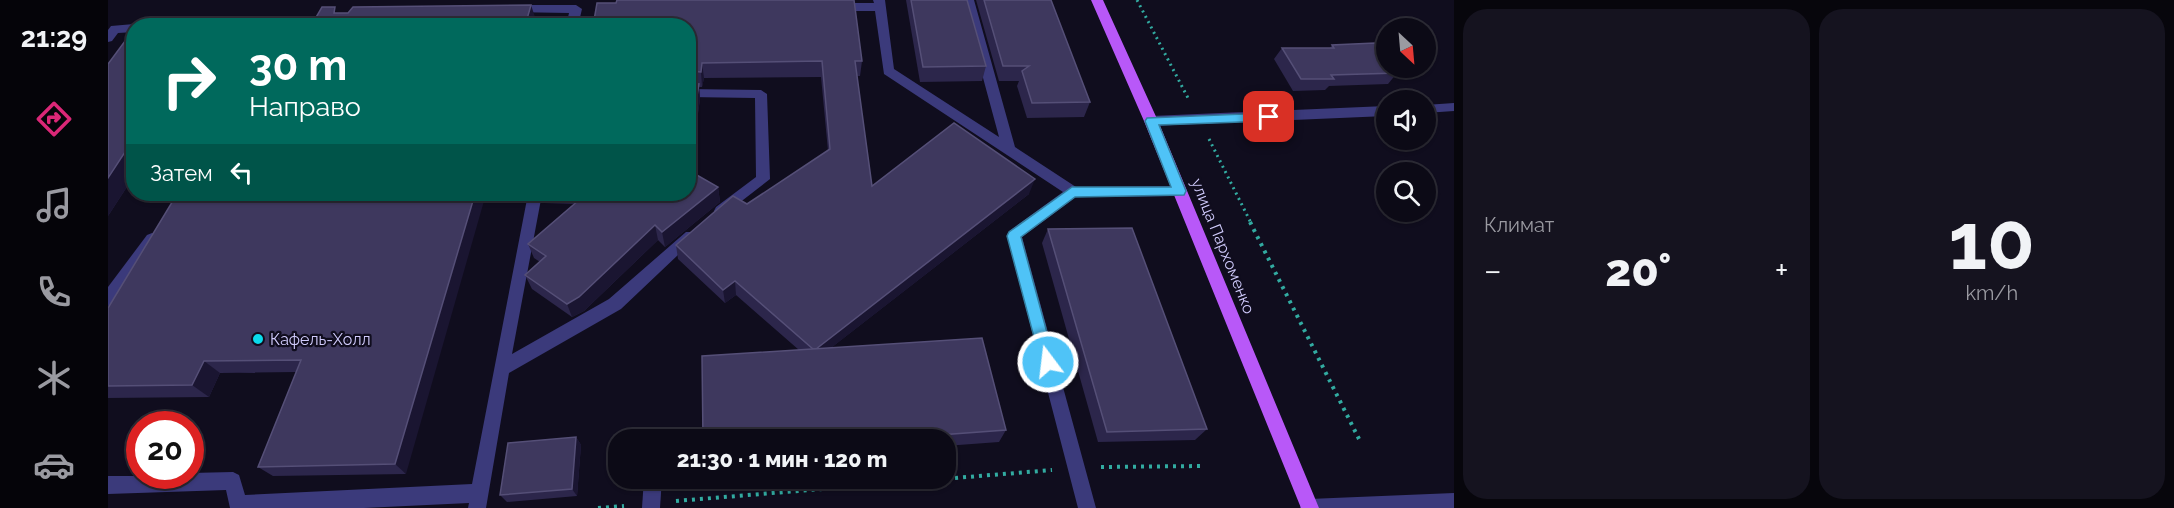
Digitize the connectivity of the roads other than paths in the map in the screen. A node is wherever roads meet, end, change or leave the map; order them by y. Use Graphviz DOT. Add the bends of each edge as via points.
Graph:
graph roads {
  1 [pos="968,0"];
  2 [pos="1097,0"];
  3 [pos="879,3"];
  4 [pos="824,8"];
  5 [pos="497,9"];
  6 [pos="574,18"];
  7 [pos="126,28"];
  8 [pos="108,38"];
  9 [pos="696,93"];
  10 [pos="1454,107"];
  11 [pos="1436,108"];
  12 [pos="1376,111"];
  13 [pos="1151,121"];
  14 [pos="1009,150"];
  15 [pos="1180,191"];
  16 [pos="1072,192"];
  17 [pos="534,201"];
  18 [pos="159,228"];
  19 [pos="108,299"];
  20 [pos="501,369"];
  21 [pos="108,485"];
  22 [pos="652,489"];
  23 [pos="478,500"];
  24 [pos="1454,502"];
  25 [pos="651,506"];
  26 [pos="1087,508"];
  27 [pos="1310,508"];
  1 -- 14 [label="street"];
  2 -- 13 [label="main road, улица Пархоменко"];
  3 -- 4 [label="street"];
  3 -- 14 [label="street" via="888,71"];
  5 -- 6 [label="street" via="576,9"];
  7 -- 8 [label="street" via="115,29"];
  9 -- 20 [label="street" via="762,94 763,179 705,223 615,304"];
  10 -- 11 [label="street"];
  12 -- 13 [label="street"];
  13 -- 15 [label="main road, улица Пархоменко"];
  14 -- 16 [label="street"];
  15 -- 16 [label="street"];
  15 -- 27 [label="main road, улица Пархоменко"];
  16 -- 26 [label="street" via="1014,236"];
  17 -- 20 [label="street"];
  18 -- 19 [label="street"];
  20 -- 23 [label="street"];
  21 -- 23 [label="street" via="233,481 238,505"];
  22 -- 25 [label="street"];
  24 -- 27 [label="street"];
}
